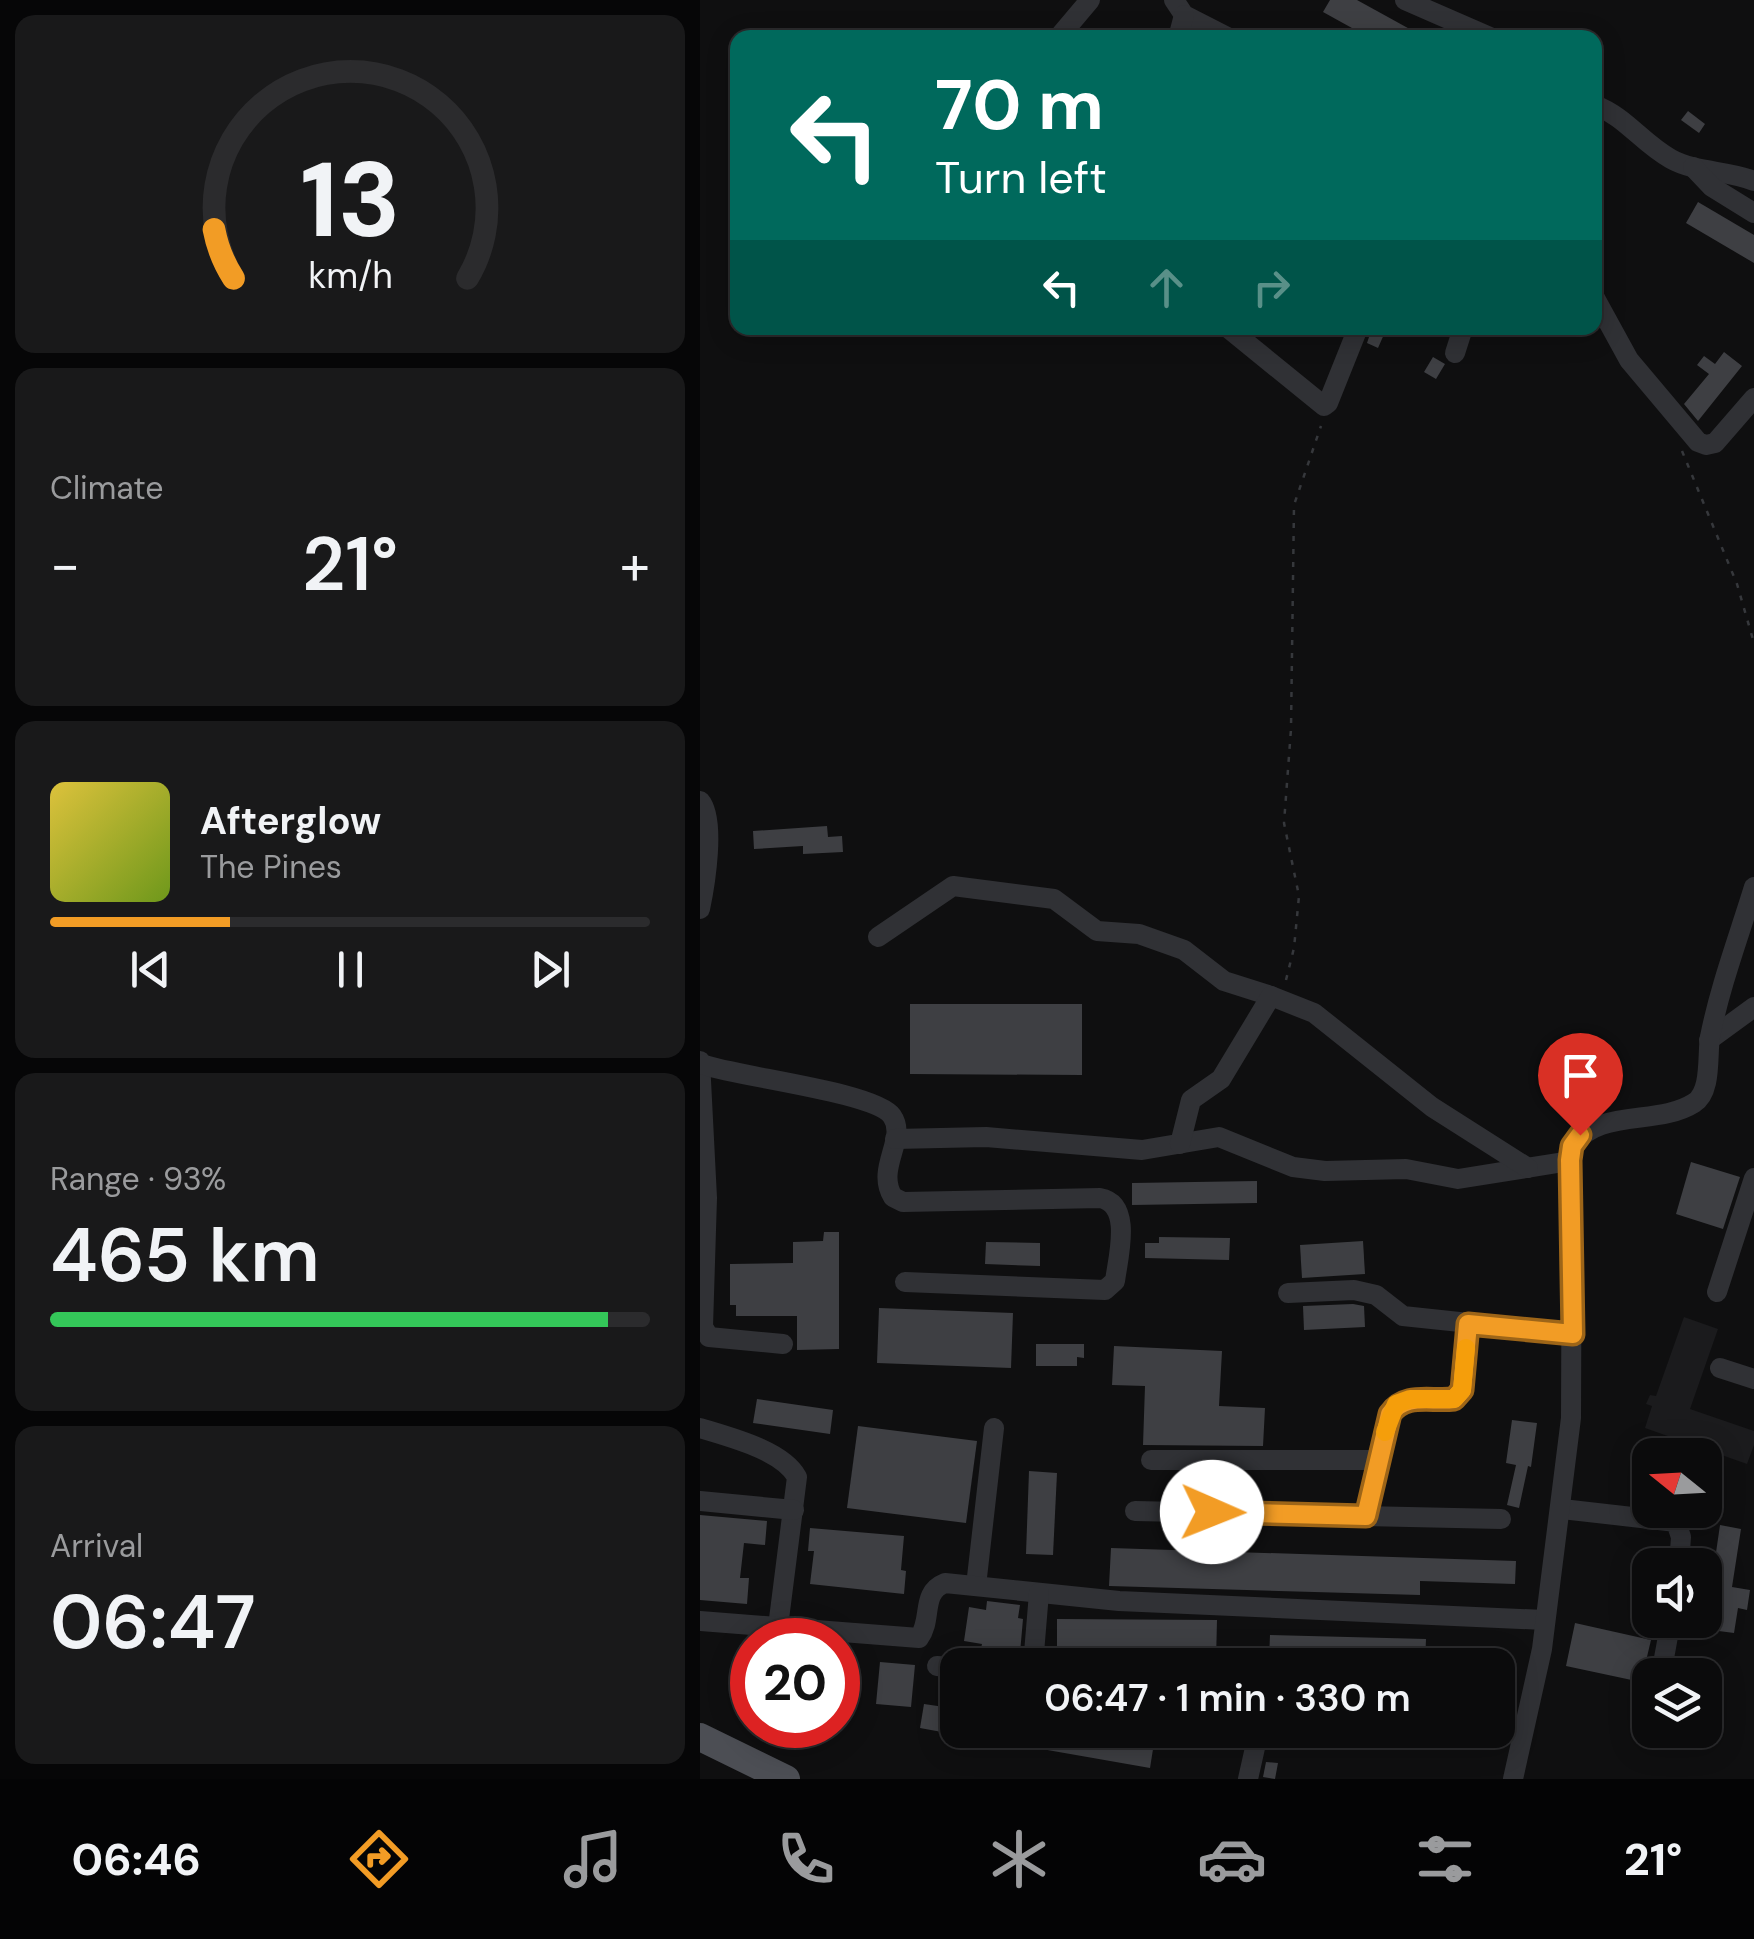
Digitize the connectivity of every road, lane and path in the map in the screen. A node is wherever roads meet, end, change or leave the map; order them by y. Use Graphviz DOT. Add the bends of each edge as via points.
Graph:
graph roads {
  1 [pos="1090,0"];
  2 [pos="1405,0"];
  3 [pos="1179,7"];
  4 [pos="1065,30"];
  5 [pos="1216,30"];
  6 [pos="1460,30"];
  7 [pos="1602,108"];
  8 [pos="1693,167"];
  9 [pos="1754,181"];
  10 [pos="1754,213"];
  11 [pos="1602,311"];
  12 [pos="1236,335"];
  13 [pos="1355,335"];
  14 [pos="1461,335"];
  15 [pos="1455,353"];
  16 [pos="1754,398"];
  17 [pos="1319,404"];
  18 [pos="1668,407"];
  19 [pos="1754,643"];
  20 [pos="700,801"];
  21 [pos="703,853"];
  22 [pos="1754,887"];
  23 [pos="702,888"];
  24 [pos="700,908"];
  25 [pos="1748,932"];
  26 [pos="878,937"];
  27 [pos="1271,996"];
  28 [pos="1754,1006"];
  29 [pos="1709,1040"];
  30 [pos="700,1063"];
  31 [pos="895,1138"];
  32 [pos="1180,1144"];
  33 [pos="1570,1160"];
  34 [pos="1528,1168"];
  35 [pos="1754,1178"];
  36 [pos="703,1199"];
  37 [pos="905,1282"];
  38 [pos="1718,1292"];
  39 [pos="1288,1293"];
  40 [pos="1468,1324"];
  41 [pos="1573,1334"];
  42 [pos="784,1344"];
  43 [pos="1720,1368"];
  44 [pos="1754,1379"];
  45 [pos="700,1428"];
  46 [pos="994,1428"];
  47 [pos="1151,1460"];
  48 [pos="1377,1460"];
  49 [pos="700,1501"];
  50 [pos="1562,1509"];
  51 [pos="794,1510"];
  52 [pos="1135,1510"];
  53 [pos="1366,1516"];
  54 [pos="1501,1519"];
  55 [pos="1680,1548"];
  56 [pos="976,1586"];
  57 [pos="1039,1594"];
  58 [pos="779,1618"];
  59 [pos="1544,1620"];
  60 [pos="700,1621"];
  61 [pos="730,1623"];
  62 [pos="860,1633"];
  63 [pos="1034,1648"];
  64 [pos="700,1737"];
  65 [pos="1255,1748"];
  66 [pos="786,1779"];
  67 [pos="1248,1779"];
  68 [pos="1513,1779"];
  1 -- 4 [label="street"];
  2 -- 6 [label="street"];
  3 -- 5 [label="street"];
  7 -- 8 [label="street" via="1626,120 1655,149"];
  8 -- 9 [label="street"];
  8 -- 10 [label="street"];
  11 -- 18 [label="street" via="1629,360"];
  12 -- 17 [label="street"];
  13 -- 17 [label="street" via="1328,403"];
  14 -- 15 [label="street"];
  16 -- 18 [label="street" via="1706,445"];
  17 -- 27 [label="path" via="1321,426 1294,505 1284,823 1299,896 1284,988"];
  18 -- 19 [label="path"];
  20 -- 21 [label="street" via="708,815"];
  21 -- 23 [label="street"];
  22 -- 25 [label="street"];
  23 -- 24 [label="street"];
  25 -- 29 [label="street"];
  26 -- 27 [label="street" via="953,886 1054,900 1097,931 1139,934 1184,950 1224,981"];
  27 -- 32 [label="street" via="1221,1080 1191,1100"];
  27 -- 34 [label="street" via="1314,1013 1432,1107"];
  28 -- 29 [label="street"];
  29 -- 33 [label="street" via="1703,1093 1695,1103 1592,1128 1572,1146"];
  30 -- 31 [label="street" via="875,1104 892,1114"];
  30 -- 36 [label="street"];
  31 -- 32 [label="street" via="986,1137 1142,1150"];
  31 -- 37 [label="street" via="885,1177 893,1197 904,1202 1100,1198 1109,1199 1120,1219 1115,1280 1105,1290"];
  32 -- 34 [label="street" via="1219,1136 1293,1167 1325,1172 1406,1168 1458,1179"];
  33 -- 34 [label="street"];
  33 -- 41 [label="street"];
  35 -- 38 [label="street"];
  36 -- 42 [label="street" via="702,1326 721,1340"];
  39 -- 40 [label="street" via="1354,1290 1376,1295 1403,1316"];
  40 -- 41 [label="street"];
  40 -- 48 [label="street" via="1462,1390 1454,1399 1396,1404"];
  41 -- 50 [label="street"];
  43 -- 44 [label="street"];
  45 -- 51 [label="street" via="787,1463 797,1478"];
  46 -- 56 [label="street"];
  47 -- 48 [label="street"];
  48 -- 53 [label="street"];
  49 -- 51 [label="street"];
  50 -- 55 [label="street" via="1676,1522"];
  50 -- 59 [label="street"];
  51 -- 58 [label="street"];
  52 -- 53 [label="street"];
  53 -- 54 [label="street"];
  56 -- 57 [label="street"];
  56 -- 62 [label="street" via="934,1587 919,1638"];
  57 -- 59 [label="street"];
  57 -- 63 [label="street"];
  59 -- 68 [label="street"];
  60 -- 61 [label="street"];
  64 -- 66 [label="main road"];
  65 -- 67 [label="street"];
}
